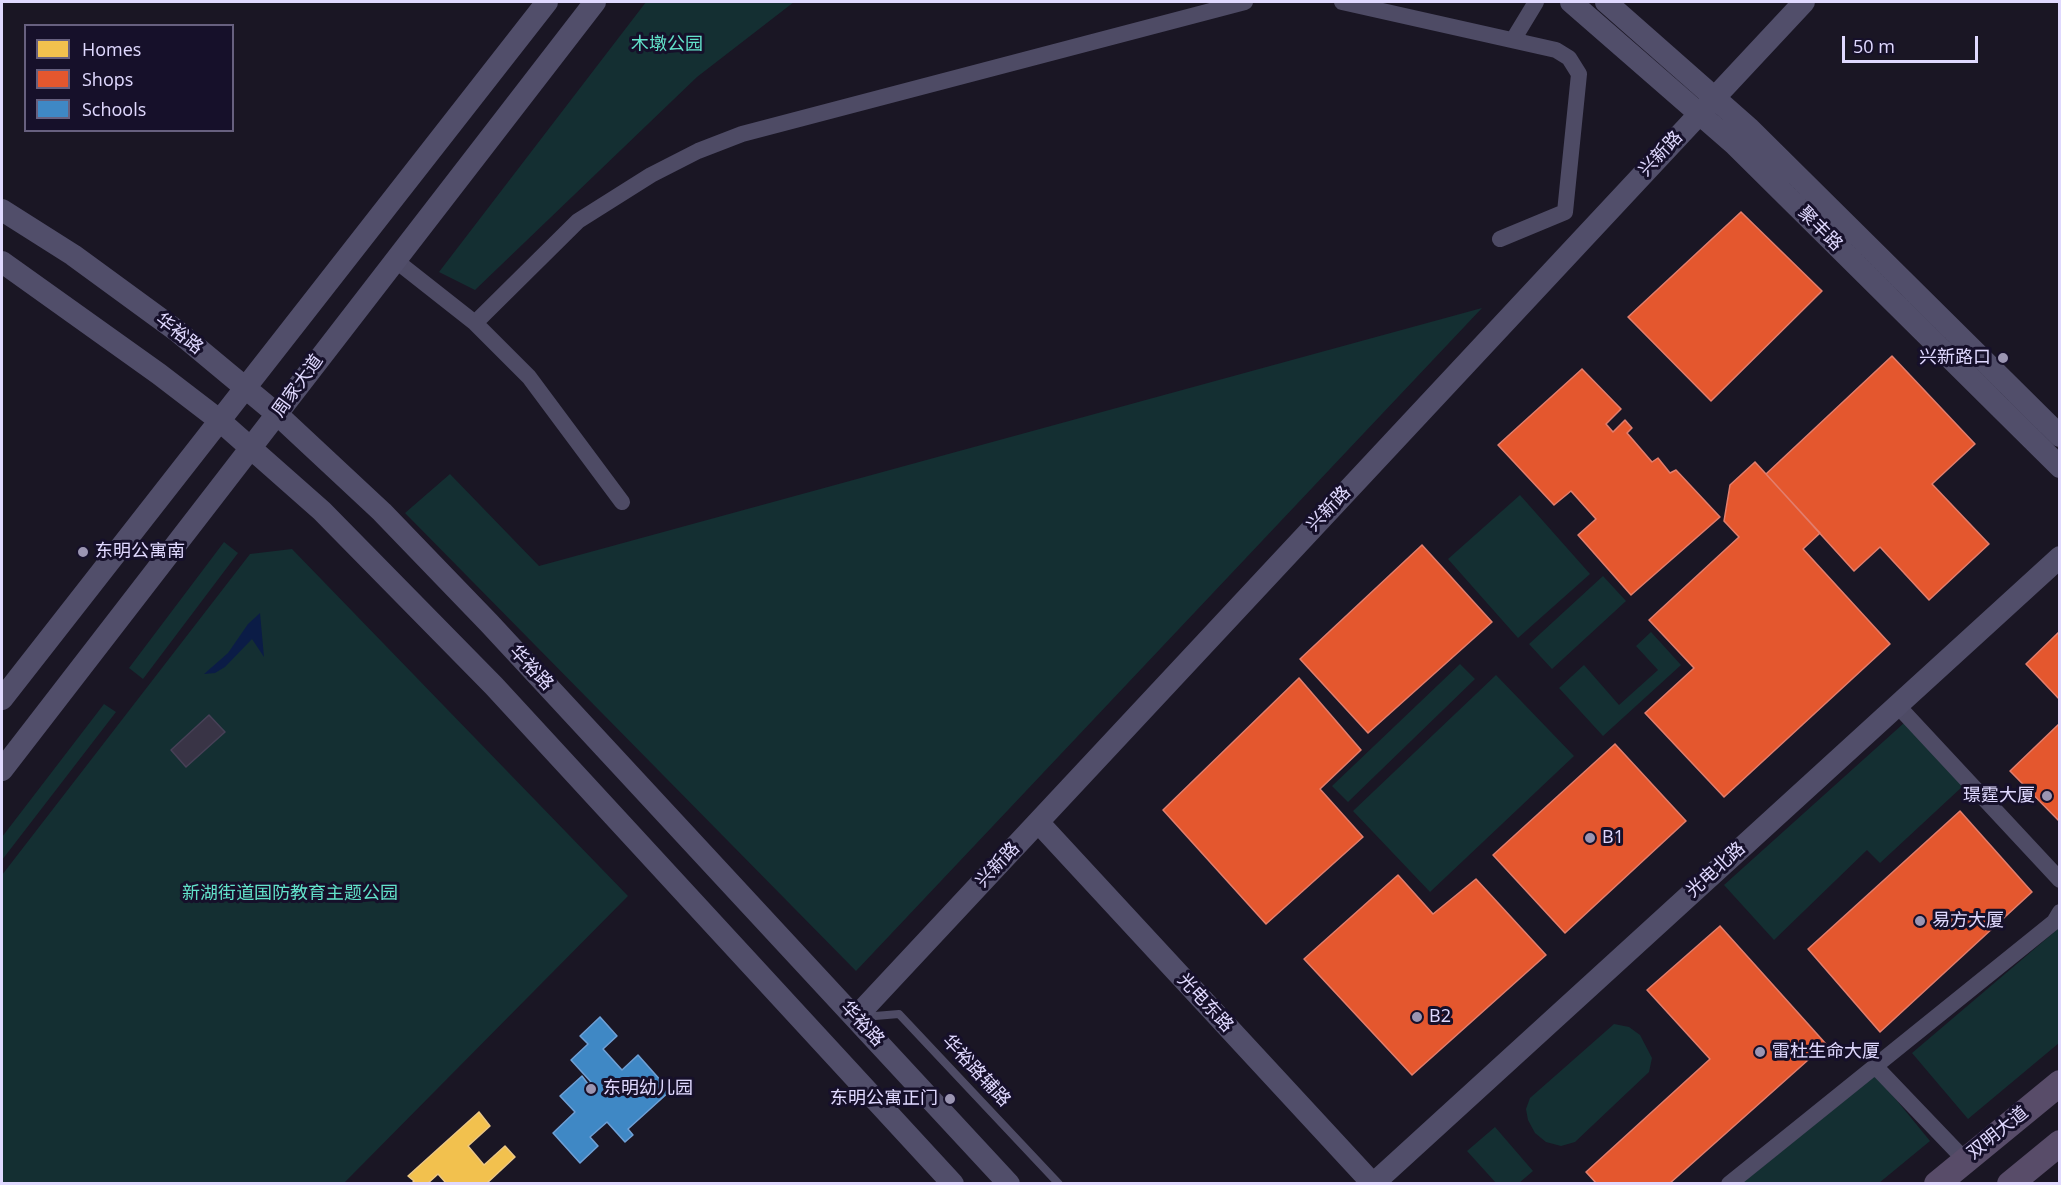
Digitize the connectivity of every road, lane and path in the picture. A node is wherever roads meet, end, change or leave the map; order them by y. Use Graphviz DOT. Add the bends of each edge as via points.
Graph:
graph roads {
  1 [pos="547,2"];
  2 [pos="595,2"];
  3 [pos="1245,2"];
  4 [pos="1342,2"];
  5 [pos="1536,2"];
  6 [pos="1571,2"];
  7 [pos="1606,2"];
  8 [pos="1804,2"];
  9 [pos="1512,40"];
  10 [pos="1707,104"];
  11 [pos="2,210"];
  12 [pos="1500,239"];
  13 [pos="395,260"];
  14 [pos="2,262"];
  15 [pos="475,323"];
  16 [pos="245,387"];
  17 [pos="278,415"];
  18 [pos="219,420"];
  19 [pos="2060,436"];
  20 [pos="252,448"];
  21 [pos="2060,466"];
  22 [pos="622,502"];
  23 [pos="2060,557"];
  24 [pos="2,699"];
  25 [pos="1897,705"];
  26 [pos="2,770"];
  27 [pos="1038,822"];
  28 [pos="2060,880"];
  29 [pos="2060,912"];
  30 [pos="855,1018"];
  31 [pos="1875,1066"];
  32 [pos="2060,1083"];
  33 [pos="2060,1143"];
  34 [pos="1965,1160"];
  35 [pos="953,1184"];
  36 [pos="1009,1184"];
  37 [pos="1059,1184"];
  38 [pos="1373,1184"];
  39 [pos="1729,1184"];
  40 [pos="1937,1184"];
  41 [pos="2010,1184"];
  1 -- 16 [label="street"];
  2 -- 13 [label="street, 周家大道"];
  3 -- 15 [label="street" via="742,134 698,152 651,175 578,221"];
  4 -- 9 [label="street"];
  5 -- 9 [label="street"];
  6 -- 10 [label="street, 聚丰路"];
  7 -- 10 [label="street, 聚丰路"];
  8 -- 10 [label="street, 兴新路"];
  9 -- 12 [label="street" via="1556,50 1569,58 1579,74 1565,212"];
  10 -- 19 [label="street, 聚丰路" via="1758,137"];
  10 -- 21 [label="street, 聚丰路"];
  10 -- 27 [label="street, 兴新路"];
  11 -- 16 [label="street, 华裕路" via="74,255"];
  13 -- 15 [label="street"];
  13 -- 17 [label="street, 周家大道"];
  14 -- 18 [label="street" via="90,322"];
  15 -- 22 [label="street" via="529,377"];
  16 -- 17 [label="street, 华裕路"];
  16 -- 18 [label="street"];
  17 -- 20 [label="street, 周家大道"];
  17 -- 30 [label="street, 华裕路" via="382,512 473,606"];
  18 -- 20 [label="street"];
  18 -- 24 [label="street"];
  20 -- 26 [label="street, 周家大道"];
  20 -- 35 [label="street" via="322,511 494,686"];
  23 -- 25 [label="street, 光电北路"];
  25 -- 28 [label="street"];
  25 -- 38 [label="street, 光电北路"];
  27 -- 30 [label="street, 兴新路"];
  27 -- 38 [label="street, 光电东路"];
  29 -- 31 [label="street" via="2054,922"];
  30 -- 36 [label="street, 华裕路"];
  30 -- 37 [label="lane, 华裕路辅路" via="899,1014"];
  31 -- 34 [label="street"];
  31 -- 39 [label="street"];
  32 -- 34 [label="main road, 双明大道"];
  33 -- 41 [label="main road"];
  34 -- 40 [label="main road, 双明大道"];
}
